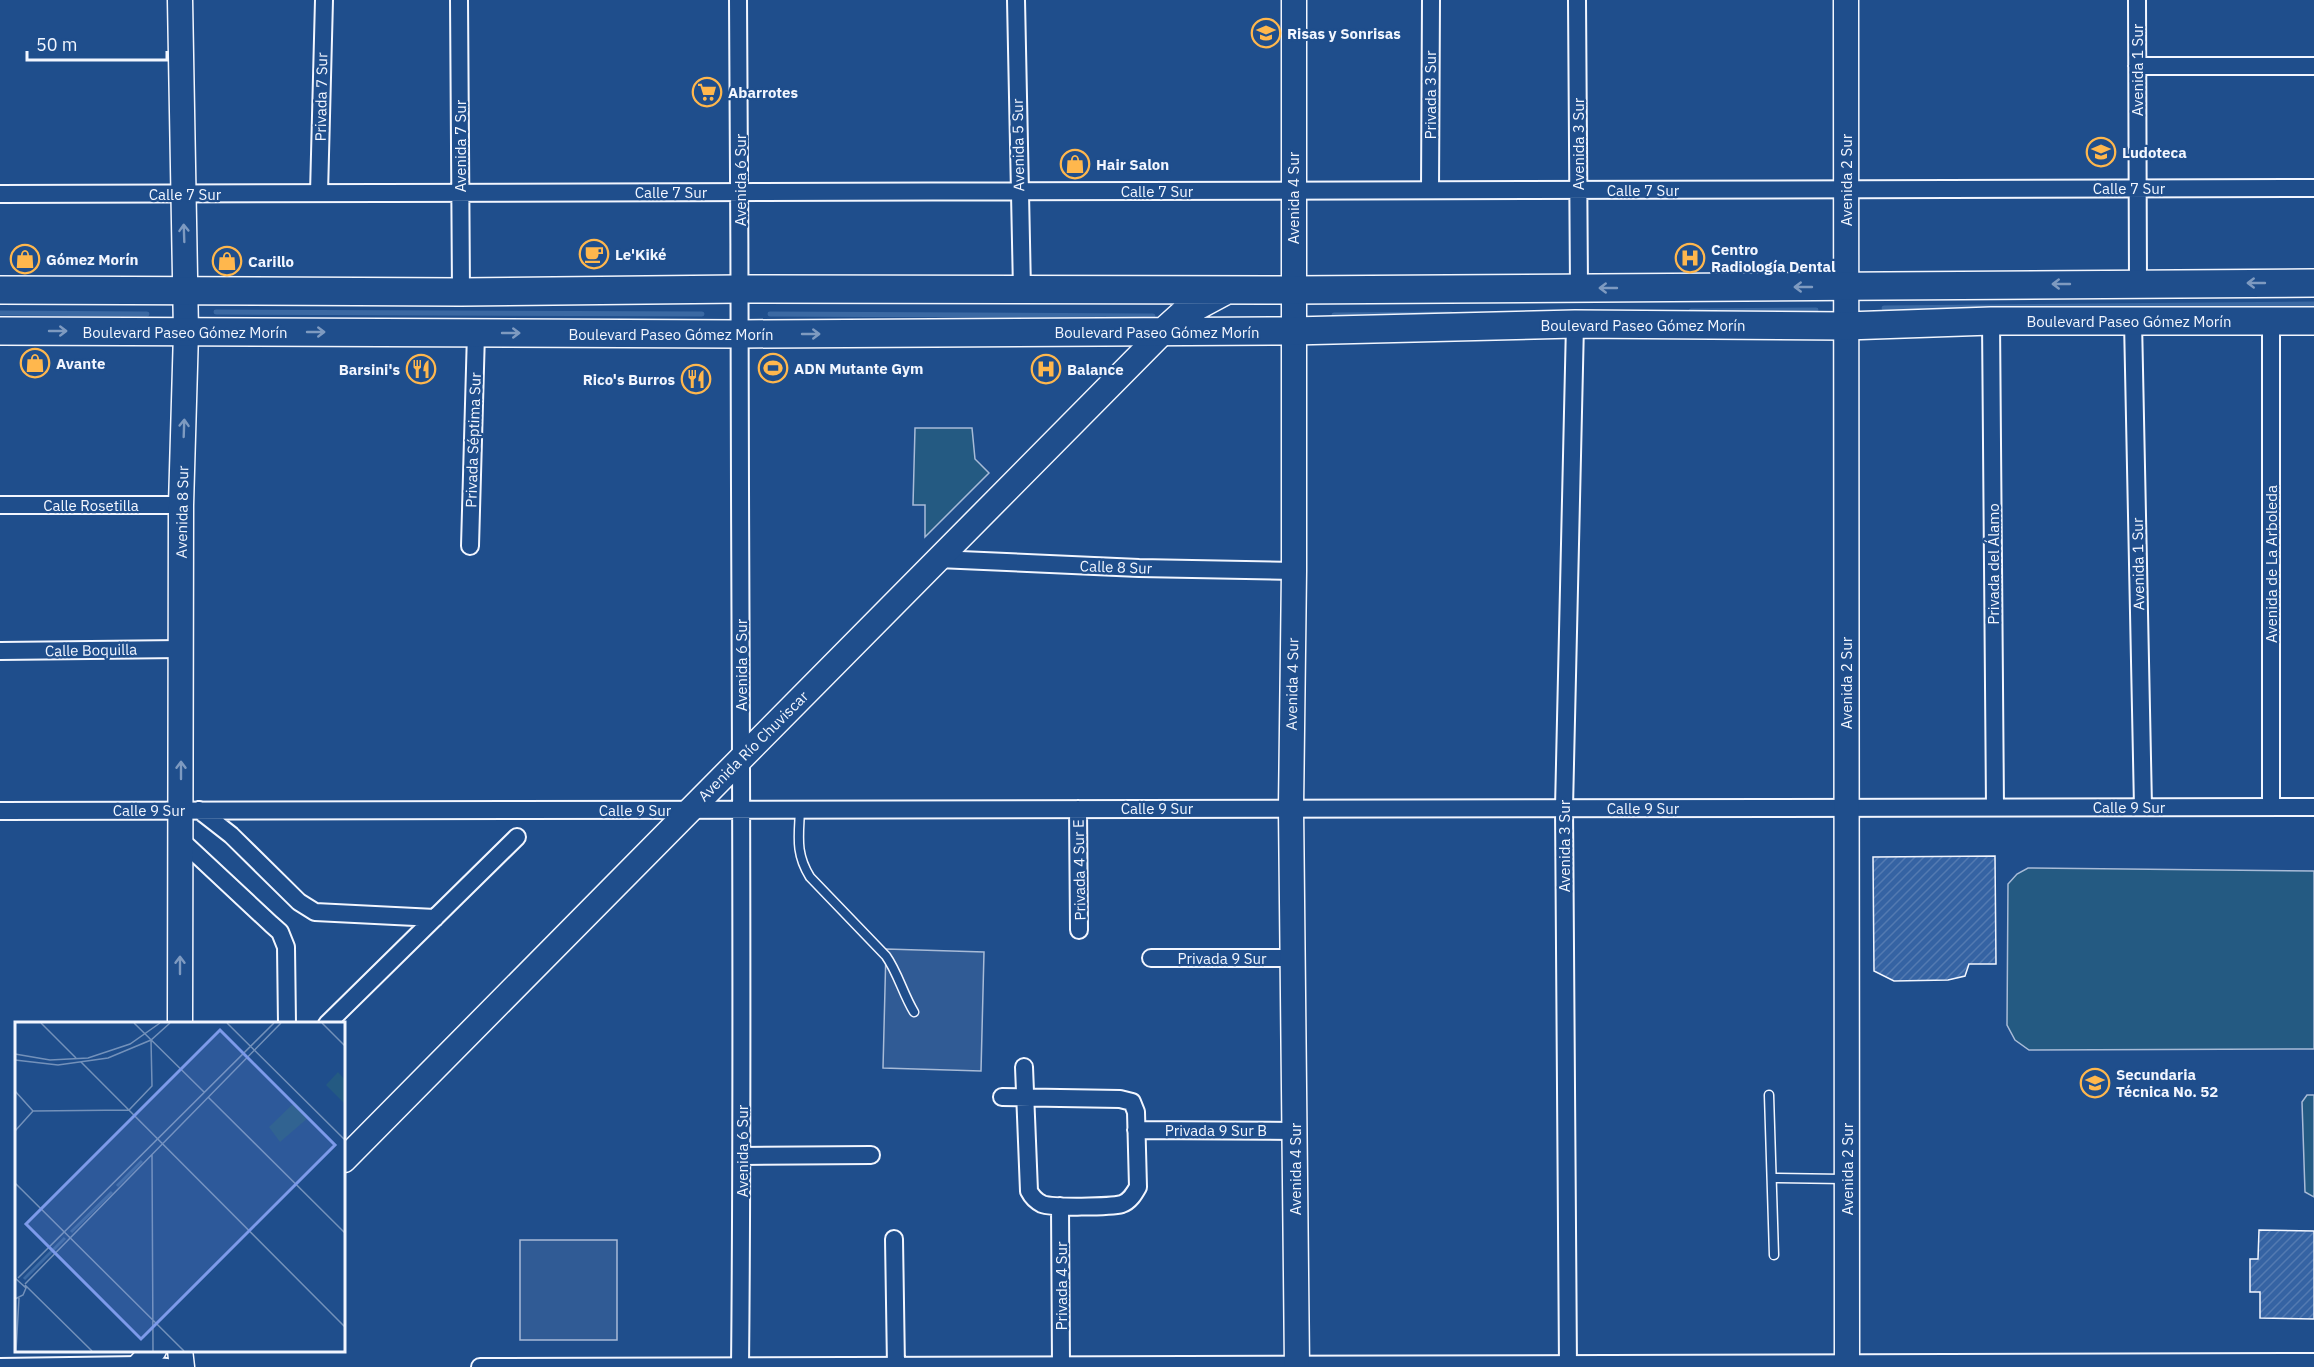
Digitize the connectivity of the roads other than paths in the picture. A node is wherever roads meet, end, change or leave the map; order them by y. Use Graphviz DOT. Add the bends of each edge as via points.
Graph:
graph roads {
  1 [pos="180,0"];
  2 [pos="324,0"];
  3 [pos="459,0"];
  4 [pos="738,0"];
  5 [pos="1016,0"];
  6 [pos="1294,0"];
  7 [pos="1431,0"];
  8 [pos="1577,0"];
  9 [pos="1846,0"];
  10 [pos="2137,0"];
  11 [pos="2137,66"];
  12 [pos="2314,66"];
  13 [pos="2138,188"];
  14 [pos="2314,188"];
  15 [pos="1846,189"];
  16 [pos="1430,190"];
  17 [pos="1578,190"];
  18 [pos="1292,191"];
  19 [pos="740,192"];
  20 [pos="1019,192"];
  21 [pos="319,193"];
  22 [pos="460,193"];
  23 [pos="0,194"];
  24 [pos="183,194"];
  25 [pos="2314,283"];
  26 [pos="2138,284"];
  27 [pos="1846,286"];
  28 [pos="1579,288"];
  29 [pos="739,289"];
  30 [pos="0,290"];
  31 [pos="1022,290"];
  32 [pos="1229,290"];
  33 [pos="1293,290"];
  34 [pos="186,292"];
  35 [pos="461,292"];
  36 [pos="1991,321"];
  37 [pos="2133,321"];
  38 [pos="2271,321"];
  39 [pos="2314,321"];
  40 [pos="1575,324"];
  41 [pos="1846,326"];
  42 [pos="0,331"];
  43 [pos="1293,331"];
  44 [pos="186,332"];
  45 [pos="1163,332"];
  46 [pos="476,333"];
  47 [pos="740,334"];
  48 [pos="0,505"];
  49 [pos="181,505"];
  50 [pos="470,546"];
  51 [pos="938,559"];
  52 [pos="1294,571"];
  53 [pos="181,649"];
  54 [pos="0,651"];
  55 [pos="741,758"];
  56 [pos="1846,807"];
  57 [pos="1995,807"];
  58 [pos="2143,807"];
  59 [pos="2271,807"];
  60 [pos="2314,807"];
  61 [pos="1291,808"];
  62 [pos="1564,808"];
  63 [pos="690,809"];
  64 [pos="742,809"];
  65 [pos="800,809"];
  66 [pos="1078,809"];
  67 [pos="190,810"];
  68 [pos="0,811"];
  69 [pos="517,837"];
  70 [pos="181,840"];
  71 [pos="435,918"];
  72 [pos="1079,930"];
  73 [pos="1151,958"];
  74 [pos="1293,958"];
  75 [pos="914,1012"];
  76 [pos="180,1022"];
  77 [pos="286,1022"];
  78 [pos="328,1022"];
  79 [pos="1024,1068"];
  80 [pos="1769,1095"];
  81 [pos="1002,1097"];
  82 [pos="1025,1098"];
  83 [pos="1136,1130"];
  84 [pos="1295,1131"];
  85 [pos="871,1155"];
  86 [pos="742,1156"];
  87 [pos="345,1159"];
  88 [pos="1772,1178"];
  89 [pos="1847,1179"];
  90 [pos="1060,1206"];
  91 [pos="894,1239"];
  92 [pos="1774,1255"];
  93 [pos="180,1352"];
  94 [pos="144,1361"];
  95 [pos="2314,1362"];
  96 [pos="2276,1364"];
  97 [pos="1061,1365"];
  98 [pos="1568,1365"];
  99 [pos="1847,1365"];
  100 [pos="1995,1365"];
  101 [pos="2122,1365"];
  102 [pos="896,1366"];
  103 [pos="915,1366"];
  104 [pos="1297,1366"];
  105 [pos="0,1367"];
  106 [pos="167,1367"];
  107 [pos="182,1367"];
  108 [pos="480,1367"];
  109 [pos="741,1367"];
  1 -- 24 [label="street, Avenida 8 Sur"];
  2 -- 21 [label="street, Privada 7 Sur"];
  3 -- 22 [label="street, Avenida 7 Sur"];
  4 -- 19 [label="street, Avenida 6 Sur"];
  5 -- 20 [label="street, Avenida 5 Sur"];
  6 -- 18 [label="street, Avenida 4 Sur"];
  7 -- 16 [label="street, Privada 3 Sur"];
  8 -- 17 [label="street, Avenida 3 Sur"];
  9 -- 15 [label="street, Avenida 2 Sur"];
  10 -- 11 [label="street, Avenida 1 Sur"];
  11 -- 12 [label="street"];
  11 -- 13 [label="street, Avenida 1 Sur"];
  13 -- 14 [label="street, Calle 7 Sur"];
  13 -- 15 [label="street, Calle 7 Sur"];
  13 -- 26 [label="street, Avenida 1 Sur"];
  15 -- 17 [label="street, Calle 7 Sur"];
  15 -- 27 [label="street, Avenida 2 Sur"];
  16 -- 17 [label="street, Calle 7 Sur"];
  16 -- 18 [label="street, Calle 7 Sur"];
  17 -- 28 [label="street, Avenida 3 Sur"];
  18 -- 20 [label="street, Calle 7 Sur"];
  18 -- 33 [label="street, Avenida 4 Sur"];
  19 -- 20 [label="street, Calle 7 Sur"];
  19 -- 22 [label="street, Calle 7 Sur"];
  19 -- 29 [label="street, Avenida 6 Sur"];
  20 -- 31 [label="street, Avenida 5 Sur"];
  21 -- 22 [label="street, Calle 7 Sur"];
  21 -- 24 [label="street, Calle 7 Sur"];
  22 -- 35 [label="street, Avenida 7 Sur"];
  23 -- 24 [label="street, Calle 7 Sur"];
  34 -- 24 [label="street, Avenida 8 Sur, one-way"];
  25 -- 26 [label="main road, one-way"];
  26 -- 27 [label="main road, one-way"];
  27 -- 28 [label="main road, one-way"];
  27 -- 41 [label="street, Avenida 2 Sur"];
  28 -- 33 [label="main road"];
  29 -- 31 [label="main road"];
  29 -- 35 [label="main road"];
  29 -- 47 [label="street, Avenida 6 Sur"];
  30 -- 34 [label="main road"];
  31 -- 32 [label="main road"];
  32 -- 33 [label="main road"];
  32 -- 45 [label="main road" via="1184,313"];
  33 -- 43 [label="street, Avenida 4 Sur"];
  34 -- 35 [label="main road"];
  34 -- 44 [label="street, Avenida 8 Sur"];
  36 -- 37 [label="main road, Boulevard Paseo Gómez Morín"];
  36 -- 41 [label="main road, Boulevard Paseo Gómez Morín"];
  36 -- 57 [label="street, Privada del Álamo"];
  37 -- 38 [label="main road, Boulevard Paseo Gómez Morín"];
  37 -- 58 [label="street, Avenida 1 Sur"];
  38 -- 39 [label="main road, Boulevard Paseo Gómez Morín"];
  38 -- 59 [label="street, Avenida de La Arboleda"];
  40 -- 41 [label="main road, Boulevard Paseo Gómez Morín"];
  40 -- 43 [label="main road, Boulevard Paseo Gómez Morín"];
  40 -- 62 [label="street, Avenida 3 Sur"];
  41 -- 56 [label="street, Avenida 2 Sur"];
  42 -- 44 [label="main road, Boulevard Paseo Gómez Morín, one-way"];
  43 -- 45 [label="main road, Boulevard Paseo Gómez Morín"];
  43 -- 52 [label="street, Avenida 4 Sur"];
  44 -- 46 [label="main road, Boulevard Paseo Gómez Morín, one-way"];
  49 -- 44 [label="street, Avenida 8 Sur, one-way"];
  47 -- 45 [label="main road, Boulevard Paseo Gómez Morín, one-way"];
  45 -- 51 [label="street, Avenida Río Chuviscar"];
  46 -- 47 [label="main road, Boulevard Paseo Gómez Morín, one-way"];
  46 -- 50 [label="street, Privada Séptima Sur"];
  47 -- 55 [label="street, Avenida 6 Sur"];
  48 -- 49 [label="street, Calle Rosetilla"];
  49 -- 53 [label="street, Avenida 8 Sur"];
  51 -- 52 [label="street, Calle 8 Sur"];
  51 -- 55 [label="street, Avenida Río Chuviscar"];
  52 -- 61 [label="street, Avenida 4 Sur"];
  53 -- 54 [label="street, Calle Boquilla"];
  67 -- 53 [label="street, Avenida 8 Sur, one-way"];
  55 -- 63 [label="street, Avenida Río Chuviscar"];
  55 -- 64 [label="street, Avenida 6 Sur"];
  56 -- 57 [label="street, Calle 9 Sur"];
  56 -- 62 [label="street, Calle 9 Sur"];
  56 -- 89 [label="street, Avenida 2 Sur"];
  57 -- 58 [label="street, Calle 9 Sur"];
  58 -- 59 [label="street, Calle 9 Sur"];
  59 -- 60 [label="street, Calle 9 Sur"];
  61 -- 62 [label="street, Calle 9 Sur"];
  61 -- 66 [label="street, Calle 9 Sur"];
  61 -- 74 [label="street, Avenida 4 Sur"];
  62 -- 98 [label="street, Avenida 3 Sur"];
  63 -- 64 [label="street, Calle 9 Sur"];
  63 -- 67 [label="street, Calle 9 Sur"];
  63 -- 87 [label="street, Avenida Río Chuviscar"];
  64 -- 65 [label="street, Calle 9 Sur"];
  64 -- 86 [label="street, Avenida 6 Sur"];
  65 -- 66 [label="street, Calle 9 Sur"];
  65 -- 75 [label="lane" via="801,863 886,956"];
  66 -- 72 [label="street, Privada 4 Sur E"];
  67 -- 68 [label="street, Calle 9 Sur"];
  67 -- 70 [label="street, Avenida 8 Sur"];
  67 -- 71 [label="street" via="231,835 299,902 315,912"];
  69 -- 71 [label="street"];
  76 -- 70 [label="street, Avenida 8 Sur, one-way"];
  70 -- 77 [label="street" via="284,939"];
  71 -- 78 [label="street"];
  73 -- 74 [label="street, Privada 9 Sur"];
  74 -- 84 [label="street, Avenida 4 Sur"];
  79 -- 82 [label="street"];
  80 -- 88 [label="lane"];
  81 -- 82 [label="street"];
  82 -- 83 [label="street" via="1132,1102"];
  82 -- 90 [label="street" via="1029,1191 1041,1203"];
  83 -- 84 [label="street, Privada 9 Sur B"];
  83 -- 90 [label="street" via="1138,1187 1130,1200 1116,1205"];
  84 -- 104 [label="street, Avenida 4 Sur"];
  85 -- 86 [label="street"];
  86 -- 109 [label="street, Avenida 6 Sur"];
  88 -- 89 [label="lane"];
  88 -- 92 [label="lane"];
  89 -- 99 [label="street, Avenida 2 Sur"];
  90 -- 97 [label="street, Privada 4 Sur"];
  91 -- 102 [label="street"];
  93 -- 107 [label="street"];
  94 -- 105 [label="street"];
  94 -- 106 [label="street"];
  95 -- 96 [label="street"];
  96 -- 101 [label="street"];
  97 -- 103 [label="street"];
  97 -- 104 [label="street"];
  98 -- 99 [label="street"];
  98 -- 104 [label="street"];
  99 -- 100 [label="street"];
  100 -- 101 [label="street"];
  102 -- 103 [label="street"];
  102 -- 109 [label="street"];
  108 -- 109 [label="street"];
}
